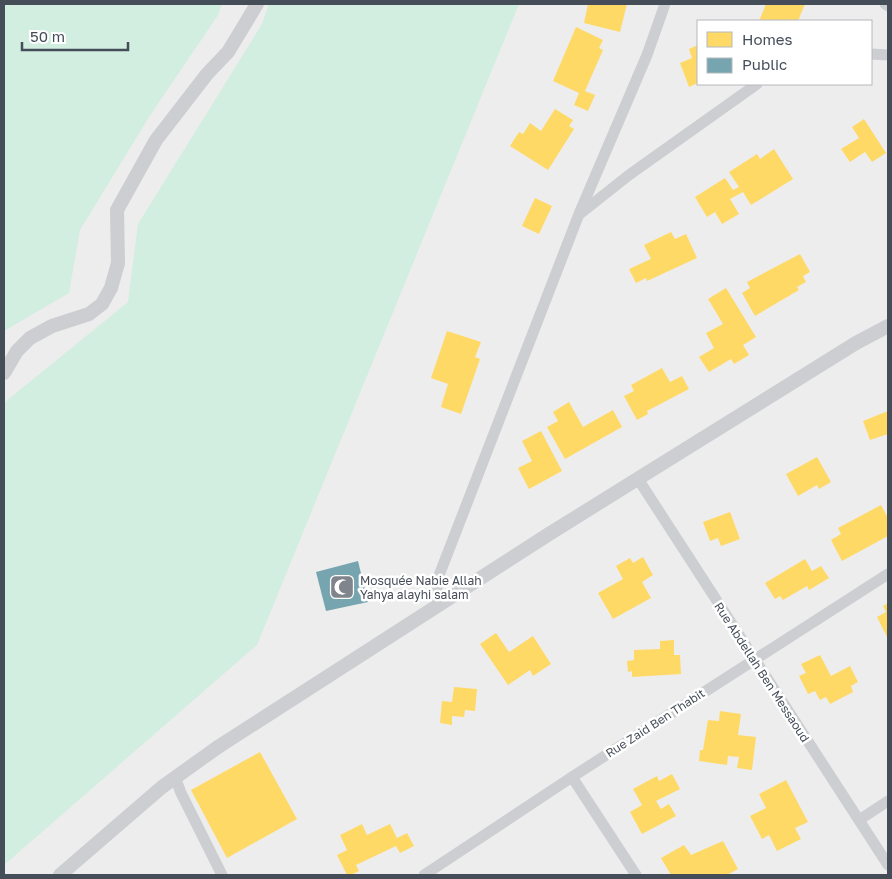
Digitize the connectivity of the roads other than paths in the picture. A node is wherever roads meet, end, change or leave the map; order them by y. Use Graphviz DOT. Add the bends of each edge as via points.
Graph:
graph roads {
  1 [pos="257,4"];
  2 [pos="665,4"];
  3 [pos="872,54"];
  4 [pos="888,55"];
  5 [pos="756,85"];
  6 [pos="579,214"];
  7 [pos="888,326"];
  8 [pos="4,372"];
  9 [pos="640,478"];
  10 [pos="888,574"];
  11 [pos="440,605"];
  12 [pos="753,659"];
  13 [pos="175,777"];
  14 [pos="572,777"];
  15 [pos="888,801"];
  16 [pos="859,820"];
  17 [pos="888,865"];
  18 [pos="60,875"];
  19 [pos="222,875"];
  20 [pos="424,875"];
  21 [pos="636,875"];
  1 -- 8 [label="street" via="228,52 156,140 117,210 118,263 111,288 102,304 89,314 52,326 30,338"];
  2 -- 6 [label="street" via="647,55"];
  3 -- 4 [label="street"];
  5 -- 6 [label="street"];
  6 -- 11 [label="street" via="438,578 436,595"];
  7 -- 9 [label="street"];
  9 -- 11 [label="street"];
  9 -- 12 [label="street, Rue Abdellah Ben Messaoud"];
  10 -- 12 [label="street, Rue Zaid Ben Thabit"];
  11 -- 13 [label="street"];
  12 -- 14 [label="street, Rue Zaid Ben Thabit"];
  12 -- 16 [label="street, Rue Abdellah Ben Messaoud"];
  13 -- 18 [label="street"];
  13 -- 19 [label="street"];
  14 -- 20 [label="street, Rue Zaid Ben Thabit"];
  14 -- 21 [label="street"];
  15 -- 16 [label="street"];
  16 -- 17 [label="street, Rue Abdellah Ben Messaoud"];
}
